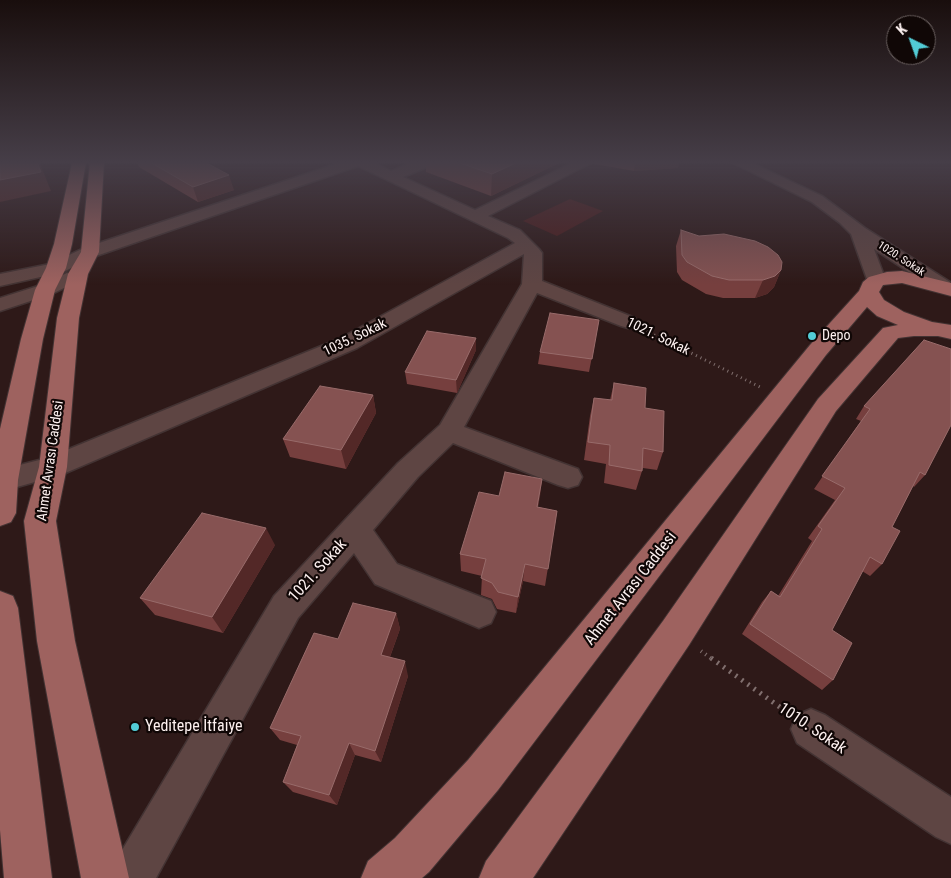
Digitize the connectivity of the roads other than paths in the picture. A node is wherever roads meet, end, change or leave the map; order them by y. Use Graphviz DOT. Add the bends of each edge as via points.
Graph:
graph roads {
  1 [pos="71,203"];
  2 [pos="88,203"];
  3 [pos="245,203"];
  4 [pos="447,203"];
  5 [pos="503,203"];
  6 [pos="822,203"];
  7 [pos="476,216"];
  8 [pos="859,232"];
  9 [pos="525,244"];
  10 [pos="75,265"];
  11 [pos="0,280"];
  12 [pos="532,284"];
  13 [pos="872,286"];
  14 [pos="948,289"];
  15 [pos="46,290"];
  16 [pos="0,305"];
  17 [pos="628,322"];
  18 [pos="947,330"];
  19 [pos="449,431"];
  20 [pos="53,467"];
  21 [pos="568,477"];
  22 [pos="3,480"];
  23 [pos="0,512"];
  24 [pos="356,530"];
  25 [pos="0,608"];
  26 [pos="479,612"];
  27 [pos="4,693"];
  28 [pos="811,729"];
  29 [pos="951,822"];
  30 [pos="28,878"];
  31 [pos="106,878"];
  32 [pos="131,878"];
  33 [pos="384,878"];
  34 [pos="503,878"];
  1 -- 10 [label="main road, Ahmet Avrası Caddesi" via="64,238"];
  2 -- 10 [label="main road, Ahmet Avrası Caddesi"];
  3 -- 10 [label="street"];
  4 -- 7 [label="street"];
  5 -- 7 [label="street"];
  6 -- 8 [label="street, 1020. Sokak"];
  7 -- 9 [label="street" via="514,234"];
  8 -- 13 [label="street, 1020. Sokak"];
  8 -- 14 [label="street, 1020. Sokak"];
  9 -- 12 [label="street, 1021. Sokak" via="533,253"];
  9 -- 20 [label="street, 1035. Sokak" via="349,343"];
  10 -- 11 [label="street"];
  10 -- 15 [label="street"];
  10 -- 20 [label="main road, Ahmet Avrası Caddesi"];
  12 -- 17 [label="street, 1021. Sokak"];
  12 -- 19 [label="street, 1021. Sokak"];
  13 -- 14 [label="main road" via="887,278 902,277"];
  13 -- 18 [label="main road" via="876,304 896,317"];
  13 -- 33 [label="main road, Ahmet Avrası Caddesi" via="484,774 412,855"];
  15 -- 16 [label="street"];
  15 -- 22 [label="main road" via="32,339"];
  18 -- 34 [label="main road" via="914,329 891,333 827,406 676,633"];
  19 -- 21 [label="street"];
  19 -- 24 [label="street, 1021. Sokak" via="408,470"];
  20 -- 22 [label="street, 1035. Sokak"];
  20 -- 31 [label="main road, Ahmet Avrası Caddesi" via="40,521 56,641"];
  22 -- 23 [label="main road"];
  24 -- 26 [label="street" via="386,574"];
  24 -- 32 [label="street, 1021. Sokak" via="286,607"];
  25 -- 27 [label="main road"];
  27 -- 30 [label="main road"];
  28 -- 29 [label="street, 1010. Sokak"];
}
